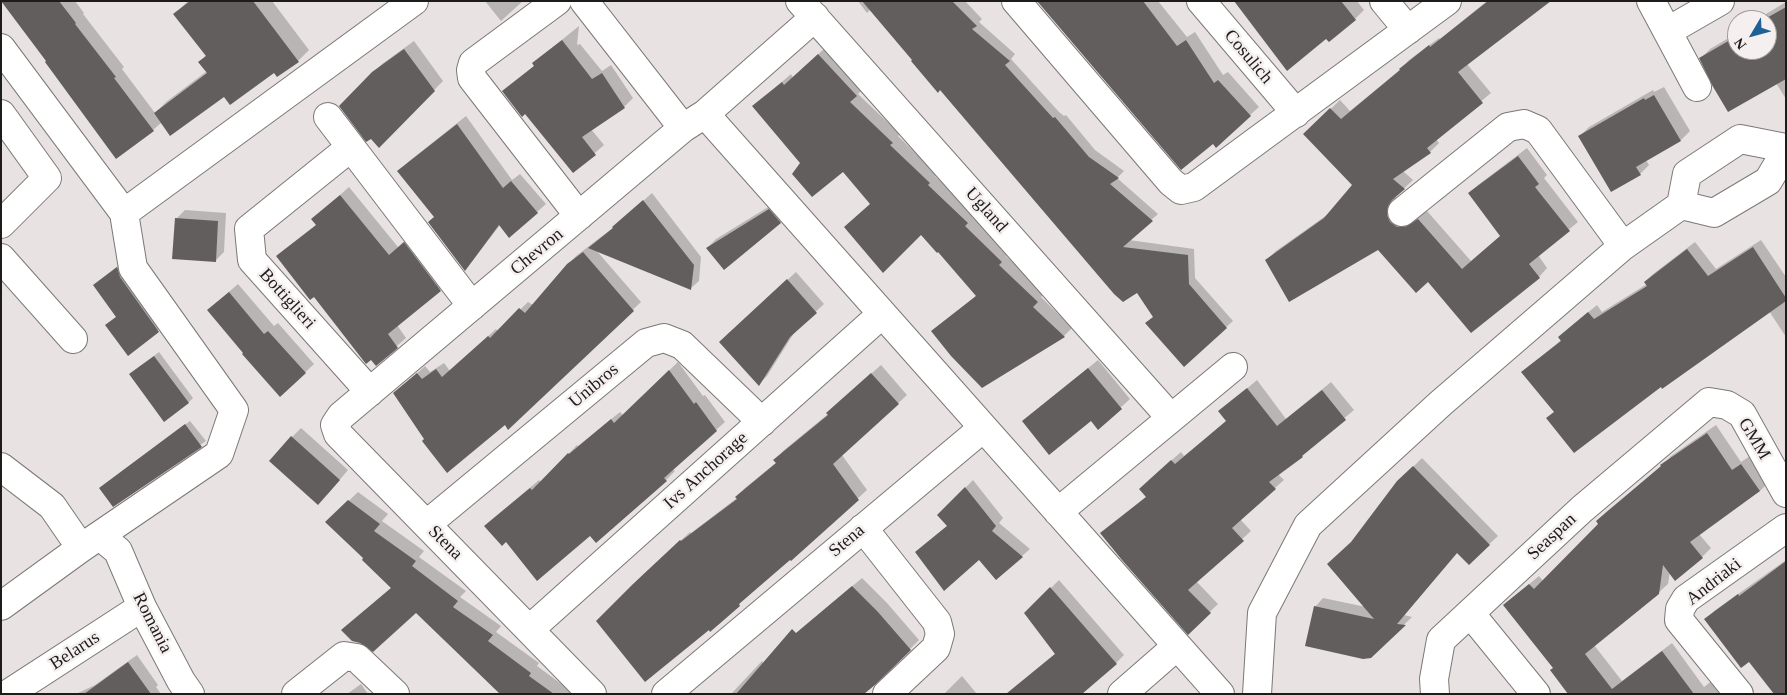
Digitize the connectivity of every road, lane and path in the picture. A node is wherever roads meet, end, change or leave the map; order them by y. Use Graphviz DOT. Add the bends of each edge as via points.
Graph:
graph roads {
  1 [pos="414,1"];
  2 [pos="557,1"];
  3 [pos="584,1"];
  4 [pos="1016,1"];
  5 [pos="1201,1"];
  6 [pos="1384,1"];
  7 [pos="1447,1"];
  8 [pos="1651,1"];
  9 [pos="1720,1"];
  10 [pos="807,9"];
  11 [pos="1408,30"];
  12 [pos="1668,31"];
  13 [pos="1,48"];
  14 [pos="1697,87"];
  15 [pos="1296,112"];
  16 [pos="1,114"];
  17 [pos="328,117"];
  18 [pos="694,121"];
  19 [pos="351,147"];
  20 [pos="1786,150"];
  21 [pos="1681,206"];
  22 [pos="1402,212"];
  23 [pos="124,213"];
  24 [pos="579,216"];
  25 [pos="1,224"];
  26 [pos="1623,246"];
  27 [pos="1,258"];
  28 [pos="472,306"];
  29 [pos="882,314"];
  30 [pos="73,339"];
  31 [pos="1234,367"];
  32 [pos="370,392"];
  33 [pos="1709,402"];
  34 [pos="1171,418"];
  35 [pos="762,422"];
  36 [pos="983,428"];
  37 [pos="1,467"];
  38 [pos="1786,494"];
  39 [pos="1058,512"];
  40 [pos="427,524"];
  41 [pos="863,528"];
  42 [pos="1786,528"];
  43 [pos="100,545"];
  44 [pos="1,606"];
  45 [pos="142,607"];
  46 [pos="1470,613"];
  47 [pos="530,629"];
  48 [pos="1177,646"];
  49 [pos="8,694"];
  50 [pos="190,694"];
  51 [pos="296,694"];
  52 [pos="395,694"];
  53 [pos="592,694"];
  54 [pos="666,694"];
  55 [pos="887,694"];
  56 [pos="1122,694"];
  57 [pos="1220,694"];
  58 [pos="1257,694"];
  59 [pos="1435,694"];
  60 [pos="1536,694"];
  61 [pos="1739,694"];
  1 -- 23 [label="street"];
  2 -- 24 [label="street" via="474,63 471,70 472,78"];
  3 -- 18 [label="street"];
  4 -- 15 [label="street" via="1181,190 1194,186"];
  5 -- 15 [label="street, Cosulich"];
  6 -- 11 [label="street"];
  7 -- 11 [label="street"];
  8 -- 12 [label="street"];
  9 -- 12 [label="street"];
  10 -- 18 [label="street, Chevron"];
  10 -- 34 [label="street, Ugland"];
  11 -- 15 [label="street"];
  12 -- 14 [label="street"];
  13 -- 23 [label="street"];
  16 -- 25 [label="street" via="47,178"];
  17 -- 19 [label="street"];
  18 -- 24 [label="street, Chevron"];
  18 -- 29 [label="street"];
  19 -- 28 [label="street"];
  19 -- 32 [label="street, Bottiglieri" via="249,229 252,260"];
  20 -- 21 [label="street" via="1768,181 1714,213"];
  20 -- 21 [label="street" via="1740,139 1687,174"];
  21 -- 26 [label="street"];
  22 -- 26 [label="street" via="1508,127 1524,124 1538,130"];
  23 -- 43 [label="street" via="134,268 234,410 219,454"];
  24 -- 28 [label="street, Chevron"];
  26 -- 58 [label="street" via="1440,403 1308,525 1262,612"];
  27 -- 30 [label="street"];
  28 -- 32 [label="street, Chevron"];
  29 -- 35 [label="street, Ivs Anchorage"];
  29 -- 36 [label="street"];
  31 -- 34 [label="street"];
  32 -- 40 [label="street, Stena" via="341,416 335,425 338,434"];
  33 -- 38 [label="street, GMM" via="1726,405 1742,414"];
  33 -- 46 [label="street, Seaspan" via="1582,510"];
  34 -- 39 [label="street"];
  35 -- 40 [label="street, Unibros" via="682,345 664,338 646,343"];
  35 -- 47 [label="street, Ivs Anchorage"];
  36 -- 39 [label="street"];
  36 -- 41 [label="street, Stena"];
  37 -- 43 [label="street, Romania"];
  39 -- 48 [label="street"];
  40 -- 47 [label="street, Stena"];
  41 -- 54 [label="street, Stena"];
  41 -- 55 [label="street" via="937,622 940,634 936,648"];
  42 -- 61 [label="street, Andriaki" via="1686,599 1680,609 1679,620"];
  43 -- 44 [label="street"];
  43 -- 45 [label="street, Romania"];
  45 -- 49 [label="street, Belarus"];
  45 -- 50 [label="street, Romania"];
  46 -- 59 [label="street, Seaspan" via="1441,640 1434,679"];
  46 -- 60 [label="street"];
  47 -- 53 [label="street, Stena"];
  48 -- 56 [label="street"];
  48 -- 57 [label="street"];
  51 -- 52 [label="street" via="344,656 357,658"];
}
